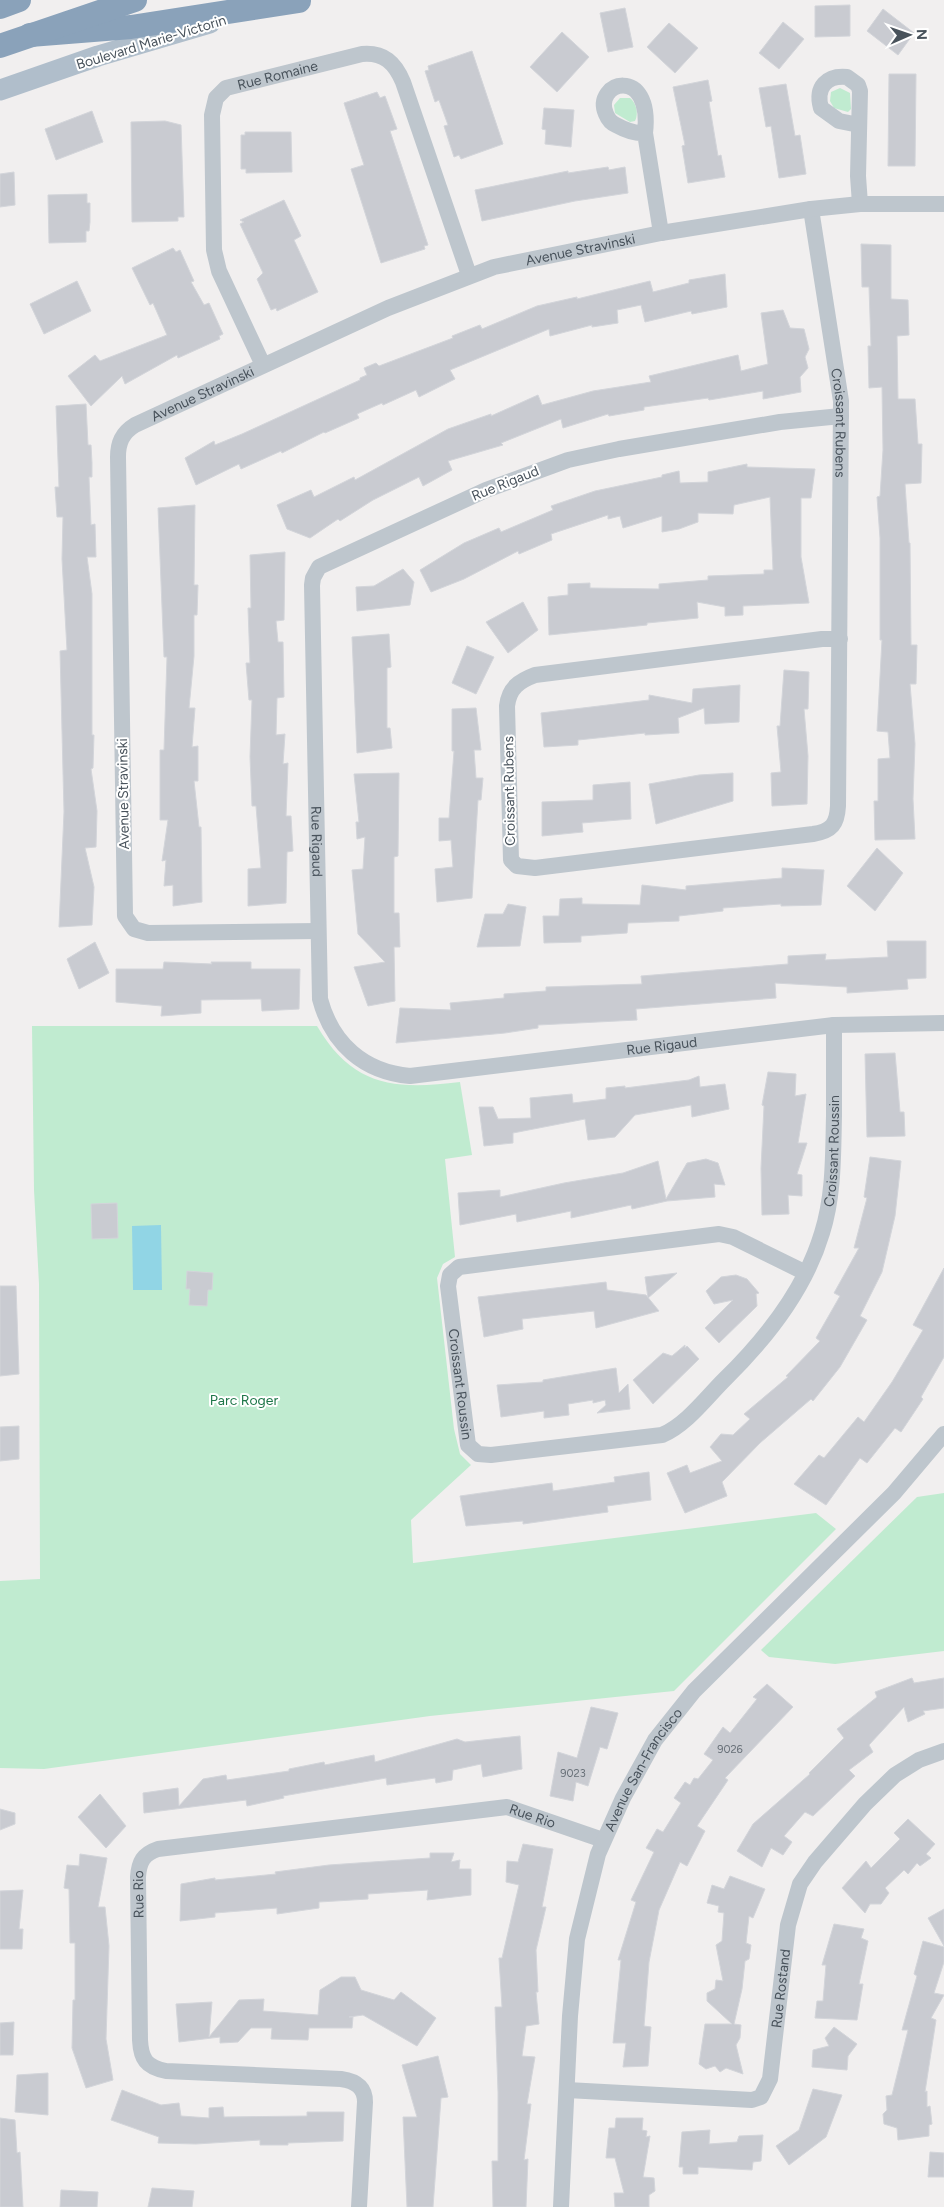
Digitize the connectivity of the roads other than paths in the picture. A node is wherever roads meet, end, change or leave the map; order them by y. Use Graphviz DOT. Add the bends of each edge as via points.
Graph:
graph roads {
  1 [pos="19,0"];
  2 [pos="135,0"];
  3 [pos="302,1"];
  4 [pos="0,6"];
  5 [pos="30,35"];
  6 [pos="0,46"];
  7 [pos="0,90"];
  8 [pos="859,125"];
  9 [pos="645,133"];
  10 [pos="860,204"];
  11 [pos="944,204"];
  12 [pos="811,209"];
  13 [pos="661,233"];
  14 [pos="469,275"];
  15 [pos="262,365"];
  16 [pos="841,416"];
  17 [pos="840,639"];
  18 [pos="318,931"];
  19 [pos="944,1023"];
  20 [pos="834,1025"];
  21 [pos="806,1273"];
  22 [pos="944,1434"];
  23 [pos="944,1751"];
  24 [pos="603,1840"];
  25 [pos="567,2090"];
  26 [pos="360,2207"];
  27 [pos="561,2207"];
  1 -- 4 [label="highway"];
  2 -- 5 [label="highway"];
  3 -- 5 [label="highway" via="131,27"];
  3 -- 7 [label="main road, Boulevard Marie-Victorin" via="153,40"];
  5 -- 6 [label="highway"];
  8 -- 10 [label="street"];
  9 -- 13 [label="street"];
  10 -- 11 [label="street, Avenue Stravinski"];
  10 -- 12 [label="street, Avenue Stravinski"];
  12 -- 13 [label="street, Avenue Stravinski"];
  12 -- 16 [label="street, Croissant Rubens"];
  13 -- 14 [label="street, Avenue Stravinski" via="525,260"];
  14 -- 15 [label="street, Avenue Stravinski"];
  14 -- 15 [label="street, Rue Romaine" via="403,82 387,58 372,53 362,54 226,88 216,98 212,115 214,250 219,271"];
  15 -- 18 [label="street, Avenue Stravinski" via="135,425 123,435 119,444 124,908 128,924 148,933"];
  16 -- 17 [label="street, Croissant Rubens"];
  16 -- 18 [label="street, Rue Rigaud" via="780,422 568,460 486,490 319,568 312,585"];
  17 -- 17 [label="street, Croissant Rubens" via="838,806 832,828 813,834 535,868 514,864 509,847 507,706 510,692 521,681 535,675"];
  18 -- 20 [label="street, Rue Rigaud" via="320,999 328,1024 342,1045 362,1061 396,1075 434,1075"];
  19 -- 20 [label="street, Rue Rigaud"];
  20 -- 21 [label="street, Croissant Roussin" via="832,1178 822,1232"];
  21 -- 21 [label="street, Croissant Roussin" via="765,1336 669,1432 491,1455 478,1454 468,1445 448,1286 450,1275 459,1267 719,1234 733,1237"];
  22 -- 24 [label="street, Avenue San-Francisco" via="894,1493 680,1706 655,1740"];
  23 -- 25 [label="street, Rue Rostand" via="919,1760 895,1775 865,1804 800,1884 788,1925 770,2079 761,2097 752,2100"];
  24 -- 25 [label="street, Avenue San-Francisco" via="577,1938"];
  24 -- 26 [label="street, Rue Rio" via="507,1807 158,1850 140,1861 140,2040 144,2060 151,2067 166,2071 341,2079 357,2084 365,2096"];
  25 -- 27 [label="street, Avenue San-Francisco"];
}
